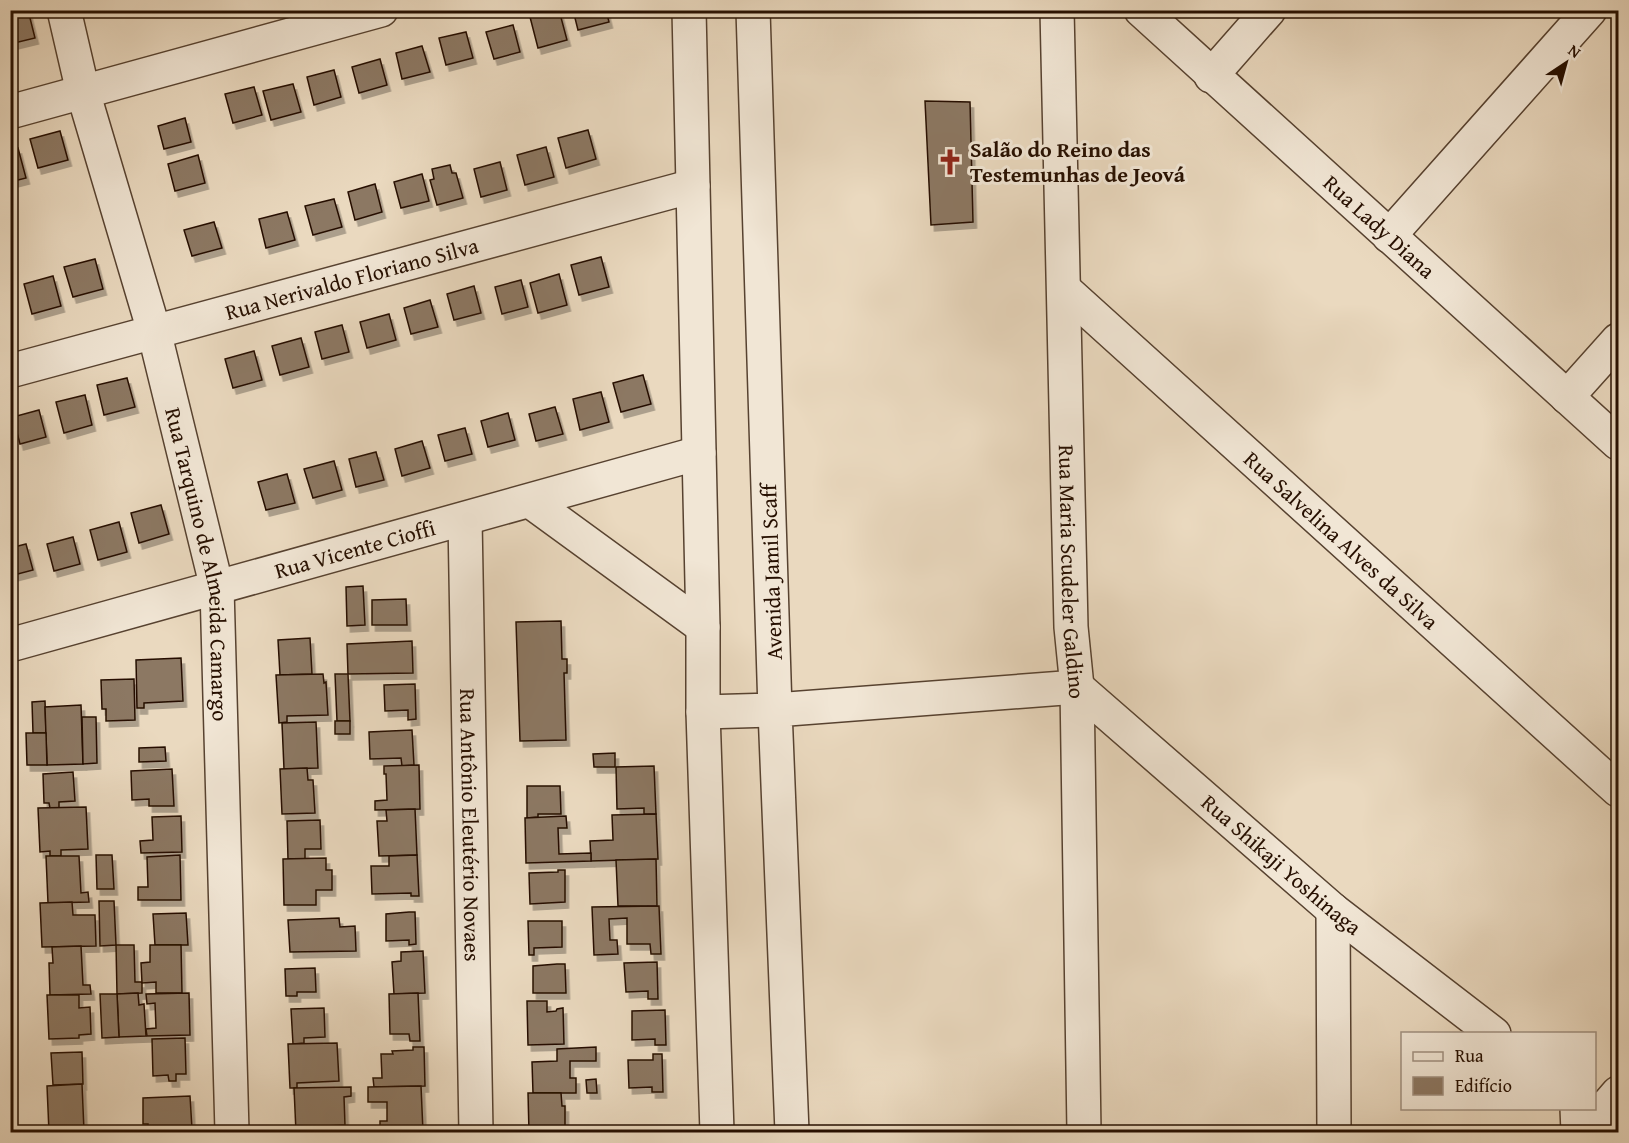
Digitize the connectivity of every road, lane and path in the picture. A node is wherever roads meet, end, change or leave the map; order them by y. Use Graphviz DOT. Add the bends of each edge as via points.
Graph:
graph roads {
  1 [pos="64,10"];
  2 [pos="381,10"];
  3 [pos="689,10"];
  4 [pos="753,10"];
  5 [pos="1057,10"];
  6 [pos="1141,10"];
  7 [pos="1269,10"];
  8 [pos="1590,10"];
  9 [pos="1211,76"];
  10 [pos="83,92"];
  11 [pos="10,111"];
  12 [pos="693,186"];
  13 [pos="1389,236"];
  14 [pos="1064,289"];
  15 [pos="154,331"];
  16 [pos="1618,340"];
  17 [pos="10,371"];
  18 [pos="1567,397"];
  19 [pos="1618,443"];
  20 [pos="699,453"];
  21 [pos="530,501"];
  22 [pos="465,519"];
  23 [pos="217,588"];
  24 [pos="703,627"];
  25 [pos="10,645"];
  26 [pos="1077,687"];
  27 [pos="775,710"];
  28 [pos="703,712"];
  29 [pos="1618,790"];
  30 [pos="1333,910"];
  31 [pos="1491,1032"];
  32 [pos="232,1132"];
  33 [pos="476,1132"];
  34 [pos="717,1132"];
  35 [pos="792,1132"];
  36 [pos="1084,1132"];
  37 [pos="1334,1132"];
  1 -- 10 [label="street, Rua Tarquino de Almeida Camargo"];
  2 -- 10 [label="street"];
  3 -- 12 [label="street"];
  4 -- 27 [label="street, Avenida Jamil Scaff"];
  5 -- 14 [label="street, Rua Maria Scudeler Galdino"];
  6 -- 9 [label="street, Rua Lady Diana"];
  7 -- 9 [label="street"];
  8 -- 13 [label="street"];
  9 -- 13 [label="street, Rua Lady Diana"];
  10 -- 11 [label="street"];
  10 -- 15 [label="street, Rua Tarquino de Almeida Camargo"];
  12 -- 15 [label="street, Rua Nerivaldo Floriano Silva"];
  12 -- 20 [label="street"];
  13 -- 18 [label="street, Rua Lady Diana"];
  14 -- 26 [label="street, Rua Maria Scudeler Galdino" via="1071,627"];
  14 -- 29 [label="street, Rua Salvelina Alves da Silva"];
  15 -- 17 [label="street, Rua Nerivaldo Floriano Silva"];
  15 -- 23 [label="street, Rua Tarquino de Almeida Camargo"];
  16 -- 18 [label="street"];
  18 -- 19 [label="street, Rua Lady Diana"];
  20 -- 21 [label="street, Rua Vicente Cioffi"];
  20 -- 24 [label="street"];
  21 -- 22 [label="street, Rua Vicente Cioffi"];
  21 -- 24 [label="street"];
  22 -- 23 [label="street, Rua Vicente Cioffi"];
  22 -- 33 [label="street, Rua Antônio Eleutério Novaes"];
  23 -- 25 [label="street, Rua Vicente Cioffi"];
  23 -- 32 [label="street, Rua Tarquino de Almeida Camargo"];
  24 -- 28 [label="street"];
  26 -- 27 [label="street"];
  26 -- 30 [label="street, Rua Shikaji Yoshinaga"];
  26 -- 36 [label="street, Rua Maria Scudeler Galdino"];
  27 -- 28 [label="street"];
  27 -- 35 [label="street, Avenida Jamil Scaff"];
  28 -- 34 [label="street"];
  30 -- 31 [label="street, Rua Shikaji Yoshinaga"];
  30 -- 37 [label="street"];
}
